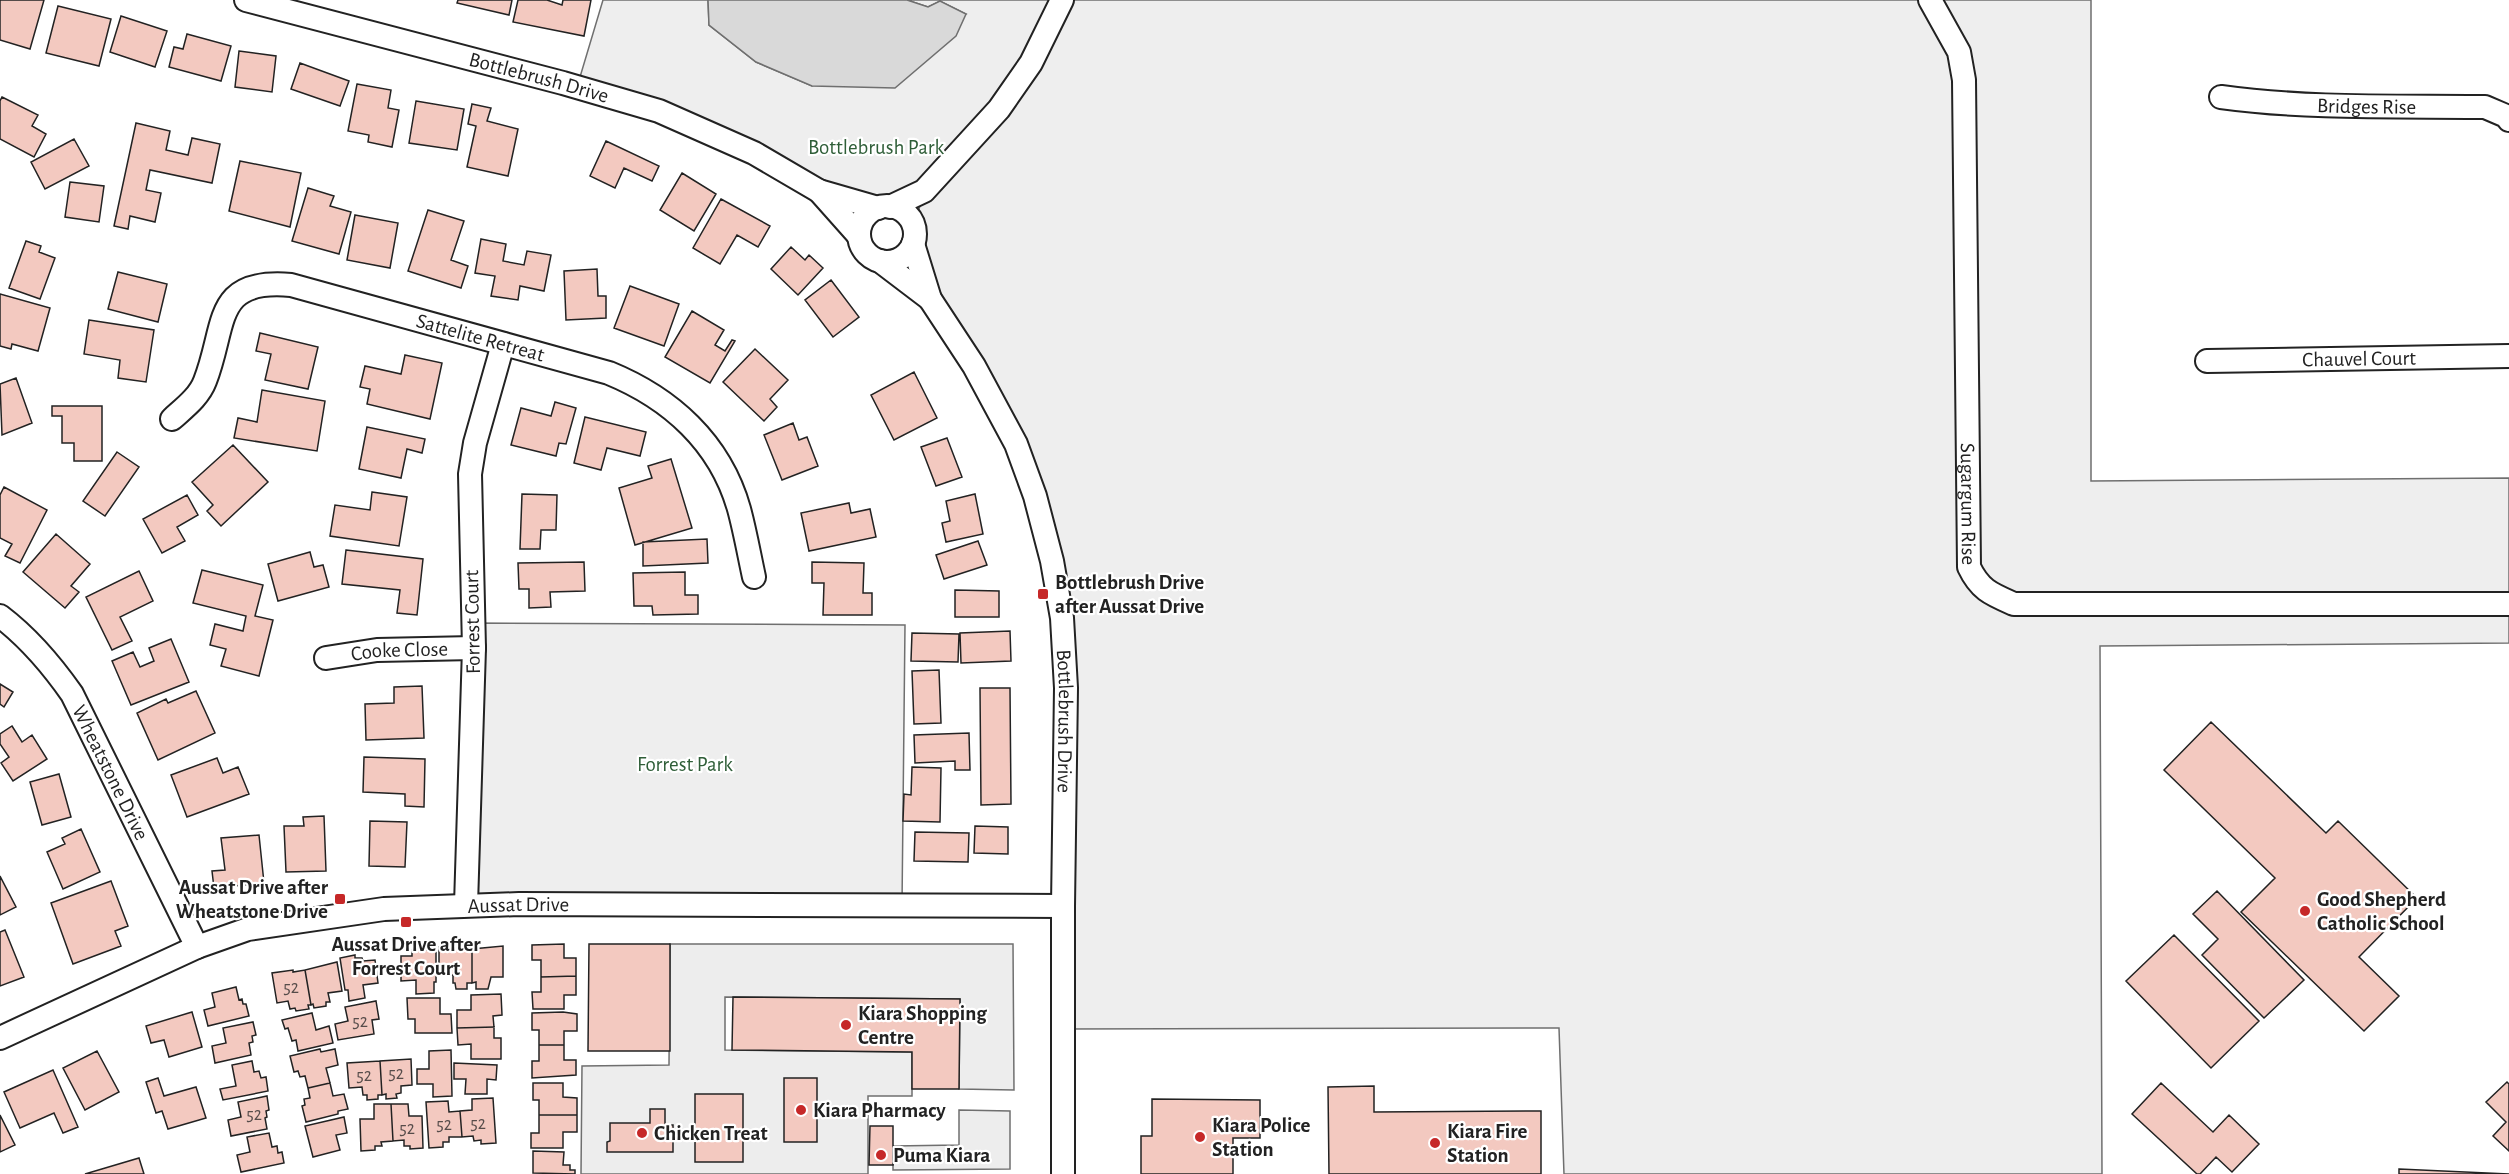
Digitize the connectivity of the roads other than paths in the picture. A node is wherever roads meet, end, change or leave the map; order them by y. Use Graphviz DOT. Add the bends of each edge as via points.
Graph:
graph roads {
  1 [pos="246,0"];
  2 [pos="1062,0"];
  3 [pos="1929,0"];
  4 [pos="2221,96"];
  5 [pos="2509,120"];
  6 [pos="819,191"];
  7 [pos="924,191"];
  8 [pos="884,207"];
  9 [pos="913,235"];
  10 [pos="859,236"];
  11 [pos="880,261"];
  12 [pos="930,299"];
  13 [pos="503,344"];
  14 [pos="2509,356"];
  15 [pos="2207,361"];
  16 [pos="172,419"];
  17 [pos="754,577"];
  18 [pos="2509,604"];
  19 [pos="0,616"];
  20 [pos="474,648"];
  21 [pos="326,658"];
  22 [pos="466,905"];
  23 [pos="1063,906"];
  24 [pos="197,947"];
  25 [pos="0,1038"];
  26 [pos="1063,1174"];
  1 -- 6 [label="street, Bottlebrush Drive" via="659,111 754,153"];
  2 -- 7 [label="street" via="1031,63 999,109"];
  3 -- 18 [label="street, Sugargum Rise" via="1959,52 1964,80 1969,567 1977,584 1991,595 2014,604"];
  4 -- 5 [label="street, Bridges Rise" via="2320,106 2485,107"];
  6 -- 8 [label="street, Bottlebrush Drive"];
  6 -- 10 [label="street, Bottlebrush Drive"];
  7 -- 8 [label="street"];
  7 -- 9 [label="street"];
  8 -- 9 [label="street" via="902,211"];
  8 -- 10 [label="street" via="862,222"];
  9 -- 11 [label="street" via="900,259"];
  9 -- 12 [label="street, Bottlebrush Drive"];
  10 -- 11 [label="street" via="866,253"];
  11 -- 12 [label="street, Bottlebrush Drive"];
  12 -- 23 [label="street, Bottlebrush Drive" via="974,366 1016,444 1052,561 1062,618 1066,688"];
  13 -- 16 [label="street, Sattelite Retreat" via="291,285 252,286 232,298 223,316 205,382 196,397"];
  13 -- 17 [label="street, Sattelite Retreat" via="609,373 637,385 686,420 716,456 730,485"];
  13 -- 20 [label="street, Forrest Court" via="470,474"];
  14 -- 15 [label="street, Chauvel Court"];
  19 -- 24 [label="street, Wheatstone Drive" via="29,640 72,694"];
  20 -- 21 [label="street, Cooke Close" via="377,650"];
  20 -- 22 [label="street, Forrest Court"];
  22 -- 23 [label="street, Aussat Drive"];
  22 -- 24 [label="street, Aussat Drive" via="384,909 248,929"];
  23 -- 26 [label="street, Bottlebrush Drive"];
  24 -- 25 [label="street, Aussat Drive"];
}
